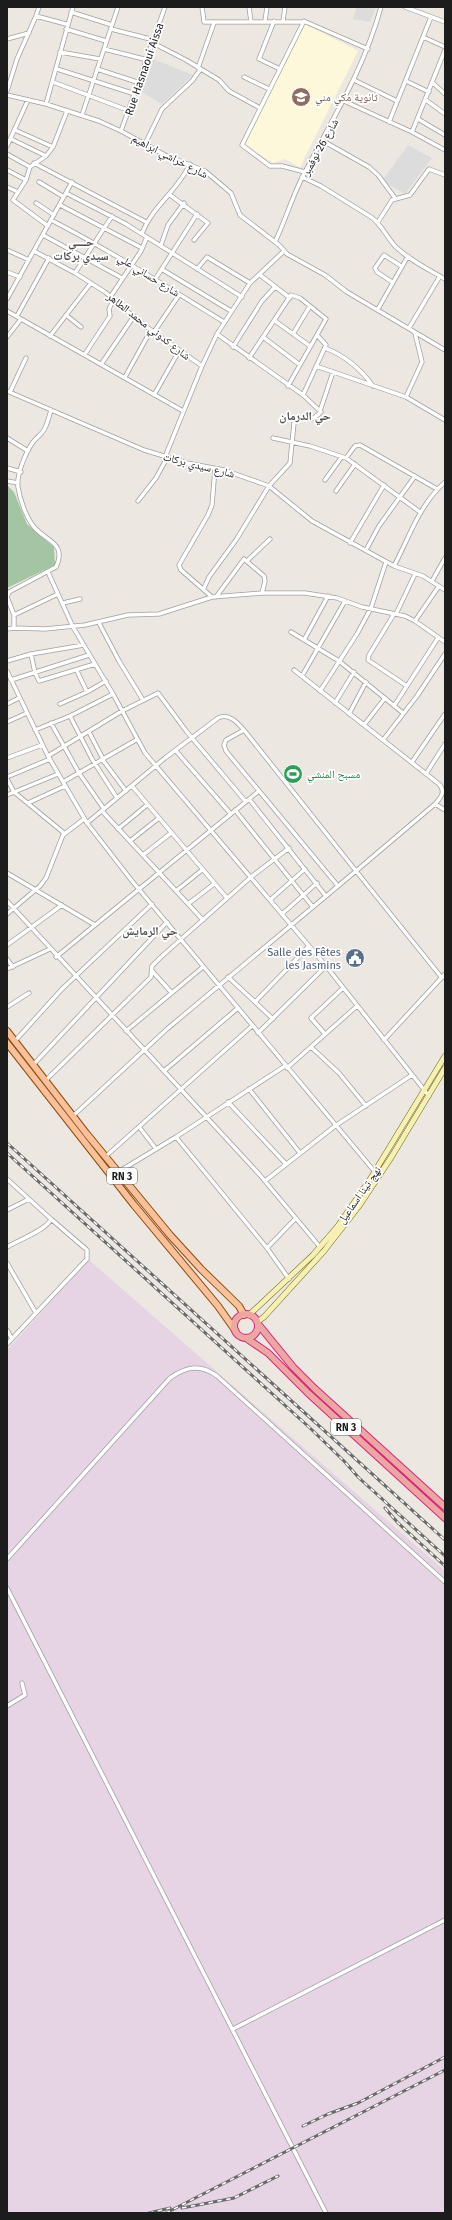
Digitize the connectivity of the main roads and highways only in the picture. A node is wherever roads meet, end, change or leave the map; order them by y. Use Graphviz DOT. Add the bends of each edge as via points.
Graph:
graph roads {
  1 [pos="7,1031"];
  2 [pos="7,1043"];
  3 [pos="445,1056"];
  4 [pos="445,1068"];
  5 [pos="246,1315"];
  6 [pos="257,1323"];
  7 [pos="235,1330"];
  8 [pos="246,1338"];
  9 [pos="445,1507"];
  10 [pos="445,1518"];
  1 -- 5 [label="main road, RN 3" via="105,1157 170,1235"];
  2 -- 7 [label="main road, RN 3"];
  3 -- 5 [label="main road, نهج تينا اسماعيل" via="375,1172 320,1247 289,1279"];
  4 -- 6 [label="main road, نهج تينا اسماعيل" via="392,1156 344,1227"];
  5 -- 6 [label="highway"];
  5 -- 7 [label="highway" via="237,1319"];
  6 -- 8 [label="highway" via="255,1334"];
  6 -- 9 [label="highway, RN 3" via="315,1390"];
  7 -- 8 [label="highway" via="238,1335"];
  8 -- 10 [label="highway, RN 3" via="268,1353"];
}
